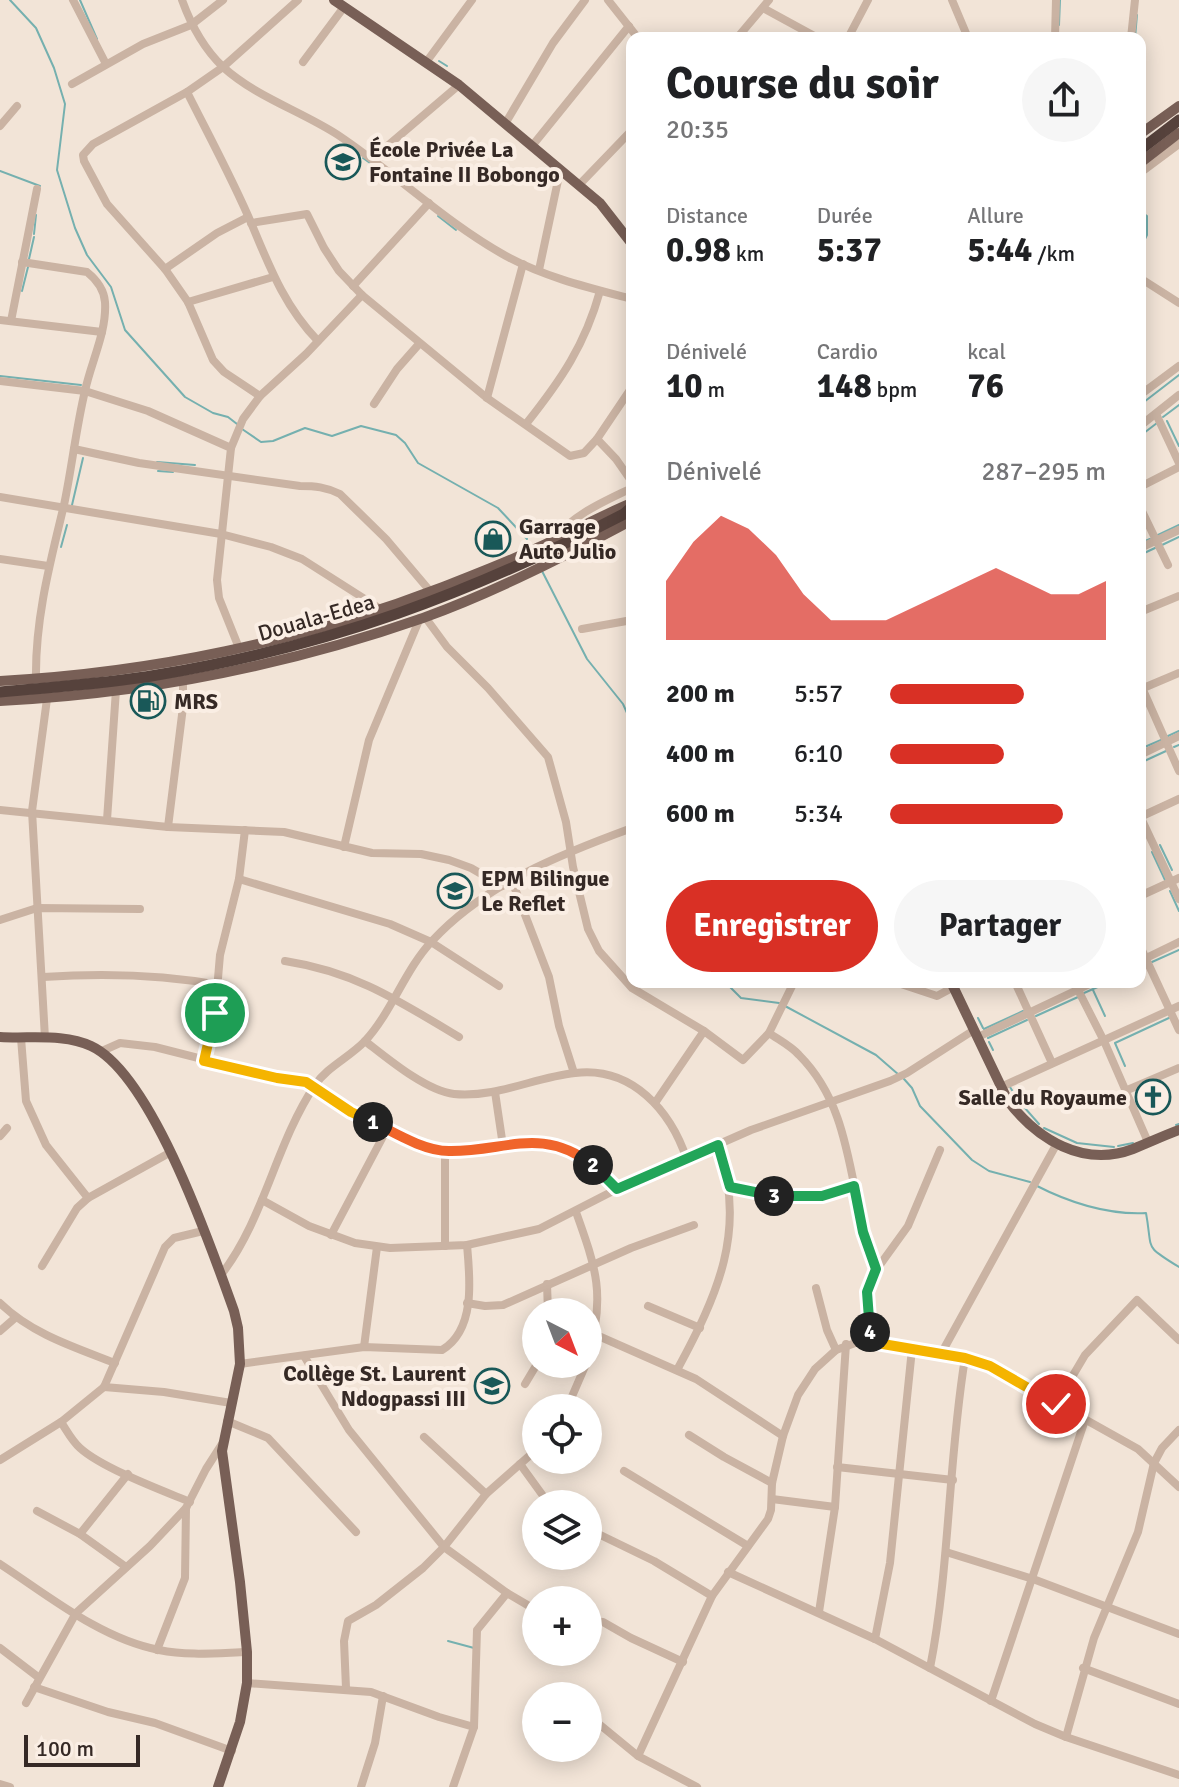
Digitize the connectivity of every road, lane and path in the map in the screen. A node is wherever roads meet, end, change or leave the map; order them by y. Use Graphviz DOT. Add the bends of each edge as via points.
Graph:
graph roads {
  1 [pos="73,0"];
  2 [pos="182,0"];
  3 [pos="223,0"];
  4 [pos="298,0"];
  5 [pos="472,0"];
  6 [pos="585,0"];
  7 [pos="868,0"];
  8 [pos="952,0"];
  9 [pos="1056,0"];
  10 [pos="1135,0"];
  11 [pos="610,1"];
  12 [pos="339,4"];
  13 [pos="766,4"];
  14 [pos="191,25"];
  15 [pos="629,26"];
  16 [pos="634,32"];
  17 [pos="742,32"];
  18 [pos="809,32"];
  19 [pos="851,32"];
  20 [pos="965,32"];
  21 [pos="1055,32"];
  22 [pos="1132,32"];
  23 [pos="427,61"];
  24 [pos="303,62"];
  25 [pos="106,64"];
  26 [pos="223,67"];
  27 [pos="72,84"];
  28 [pos="459,85"];
  29 [pos="187,92"];
  30 [pos="17,106"];
  31 [pos="1179,106"];
  32 [pos="1179,120"];
  33 [pos="505,124"];
  34 [pos="0,126"];
  35 [pos="1146,130"];
  36 [pos="1179,133"];
  37 [pos="626,138"];
  38 [pos="1179,144"];
  39 [pos="1146,145"];
  40 [pos="532,146"];
  41 [pos="1146,158"];
  42 [pos="372,159"];
  43 [pos="1146,169"];
  44 [pos="560,171"];
  45 [pos="579,185"];
  46 [pos="37,189"];
  47 [pos="429,203"];
  48 [pos="250,220"];
  49 [pos="626,236"];
  50 [pos="22,262"];
  51 [pos="523,264"];
  52 [pos="165,269"];
  53 [pos="539,270"];
  54 [pos="273,277"];
  55 [pos="1146,282"];
  56 [pos="353,286"];
  57 [pos="600,291"];
  58 [pos="362,295"];
  59 [pos="626,298"];
  60 [pos="188,302"];
  61 [pos="1179,303"];
  62 [pos="0,320"];
  63 [pos="11,321"];
  64 [pos="102,332"];
  65 [pos="318,341"];
  66 [pos="419,344"];
  67 [pos="1179,366"];
  68 [pos="0,381"];
  69 [pos="85,391"];
  70 [pos="1146,391"];
  71 [pos="1179,395"];
  72 [pos="260,396"];
  73 [pos="626,396"];
  74 [pos="487,398"];
  75 [pos="374,404"];
  76 [pos="1156,414"];
  77 [pos="1146,422"];
  78 [pos="526,424"];
  79 [pos="597,439"];
  80 [pos="231,448"];
  81 [pos="74,449"];
  82 [pos="1179,465"];
  83 [pos="229,475"];
  84 [pos="626,475"];
  85 [pos="1146,484"];
  86 [pos="626,488"];
  87 [pos="0,497"];
  88 [pos="63,506"];
  89 [pos="626,512"];
  90 [pos="626,513"];
  91 [pos="626,513"];
  92 [pos="1146,519"];
  93 [pos="1179,530"];
  94 [pos="221,534"];
  95 [pos="553,540"];
  96 [pos="1156,540"];
  97 [pos="1146,545"];
  98 [pos="0,559"];
  99 [pos="1168,565"];
  100 [pos="48,566"];
  101 [pos="430,591"];
  102 [pos="1179,596"];
  103 [pos="379,608"];
  104 [pos="1146,610"];
  105 [pos="422,618"];
  106 [pos="626,621"];
  107 [pos="582,629"];
  108 [pos="239,648"];
  109 [pos="1179,673"];
  110 [pos="36,679"];
  111 [pos="183,680"];
  112 [pos="0,681"];
  113 [pos="1146,685"];
  114 [pos="116,690"];
  115 [pos="0,692"];
  116 [pos="1146,698"];
  117 [pos="47,699"];
  118 [pos="0,701"];
  119 [pos="1179,736"];
  120 [pos="1166,743"];
  121 [pos="1146,752"];
  122 [pos="1179,771"];
  123 [pos="1179,799"];
  124 [pos="0,810"];
  125 [pos="32,811"];
  126 [pos="1146,814"];
  127 [pos="107,820"];
  128 [pos="168,827"];
  129 [pos="1146,828"];
  130 [pos="245,830"];
  131 [pos="626,830"];
  132 [pos="344,847"];
  133 [pos="571,850"];
  134 [pos="239,879"];
  135 [pos="1175,880"];
  136 [pos="512,881"];
  137 [pos="502,886"];
  138 [pos="1146,893"];
  139 [pos="1179,899"];
  140 [pos="37,908"];
  141 [pos="140,909"];
  142 [pos="0,920"];
  143 [pos="431,942"];
  144 [pos="1179,942"];
  145 [pos="1146,958"];
  146 [pos="285,961"];
  147 [pos="1146,964"];
  148 [pos="43,977"];
  149 [pos="626,981"];
  150 [pos="219,985"];
  151 [pos="499,986"];
  152 [pos="632,988"];
  153 [pos="791,988"];
  154 [pos="913,988"];
  155 [pos="949,988"];
  156 [pos="957,988"];
  157 [pos="1018,988"];
  158 [pos="1073,988"];
  159 [pos="1077,988"];
  160 [pos="395,998"];
  161 [pos="1174,1008"];
  162 [pos="1029,1013"];
  163 [pos="1179,1030"];
  164 [pos="704,1031"];
  165 [pos="769,1033"];
  166 [pos="976,1034"];
  167 [pos="0,1037"];
  168 [pos="459,1037"];
  169 [pos="21,1038"];
  170 [pos="45,1038"];
  171 [pos="365,1041"];
  172 [pos="1104,1041"];
  173 [pos="102,1051"];
  174 [pos="204,1061"];
  175 [pos="1052,1063"];
  176 [pos="1179,1068"];
  177 [pos="574,1073"];
  178 [pos="315,1086"];
  179 [pos="1001,1087"];
  180 [pos="1125,1091"];
  181 [pos="495,1092"];
  182 [pos="833,1102"];
  183 [pos="655,1103"];
  184 [pos="7,1128"];
  185 [pos="387,1129"];
  186 [pos="1179,1130"];
  187 [pos="0,1136"];
  188 [pos="1148,1142"];
  189 [pos="718,1145"];
  190 [pos="1056,1145"];
  191 [pos="503,1146"];
  192 [pos="940,1150"];
  193 [pos="445,1151"];
  194 [pos="171,1152"];
  195 [pos="687,1160"];
  196 [pos="854,1186"];
  197 [pos="730,1187"];
  198 [pos="617,1189"];
  199 [pos="88,1198"];
  200 [pos="262,1200"];
  201 [pos="576,1212"];
  202 [pos="694,1225"];
  203 [pos="203,1231"];
  204 [pos="331,1235"];
  205 [pos="467,1245"];
  206 [pos="445,1246"];
  207 [pos="377,1247"];
  208 [pos="595,1265"];
  209 [pos="42,1266"];
  210 [pos="876,1269"];
  211 [pos="221,1275"];
  212 [pos="547,1284"];
  213 [pos="816,1288"];
  214 [pos="548,1298"];
  215 [pos="597,1298"];
  216 [pos="0,1303"];
  217 [pos="467,1303"];
  218 [pos="648,1306"];
  219 [pos="15,1318"];
  220 [pos="700,1328"];
  221 [pos="0,1331"];
  222 [pos="602,1337"];
  223 [pos="1179,1340"];
  224 [pos="871,1342"];
  225 [pos="846,1344"];
  226 [pos="364,1347"];
  227 [pos="912,1349"];
  228 [pos="836,1350"];
  229 [pos="941,1354"];
  230 [pos="304,1356"];
  231 [pos="965,1358"];
  232 [pos="115,1363"];
  233 [pos="240,1364"];
  234 [pos="677,1370"];
  235 [pos="529,1378"];
  236 [pos="525,1384"];
  237 [pos="104,1387"];
  238 [pos="231,1403"];
  239 [pos="1056,1404"];
  240 [pos="1085,1420"];
  241 [pos="227,1421"];
  242 [pos="61,1422"];
  243 [pos="1179,1430"];
  244 [pos="689,1435"];
  245 [pos="783,1436"];
  246 [pos="424,1437"];
  247 [pos="222,1444"];
  248 [pos="0,1460"];
  249 [pos="1154,1463"];
  250 [pos="520,1464"];
  251 [pos="837,1467"];
  252 [pos="624,1471"];
  253 [pos="128,1474"];
  254 [pos="899,1475"];
  255 [pos="953,1480"];
  256 [pos="772,1483"];
  257 [pos="1179,1487"];
  258 [pos="539,1490"];
  259 [pos="486,1494"];
  260 [pos="772,1499"];
  261 [pos="188,1505"];
  262 [pos="835,1507"];
  263 [pos="37,1511"];
  264 [pos="356,1532"];
  265 [pos="80,1534"];
  266 [pos="602,1536"];
  267 [pos="748,1546"];
  268 [pos="444,1547"];
  269 [pos="946,1552"];
  270 [pos="0,1564"];
  271 [pos="126,1567"];
  272 [pos="728,1572"];
  273 [pos="1033,1579"];
  274 [pos="507,1593"];
  275 [pos="712,1596"];
  276 [pos="522,1602"];
  277 [pos="1105,1609"];
  278 [pos="819,1612"];
  279 [pos="76,1613"];
  280 [pos="602,1622"];
  281 [pos="1179,1633"];
  282 [pos="875,1639"];
  283 [pos="0,1648"];
  284 [pos="157,1650"];
  285 [pos="247,1652"];
  286 [pos="683,1662"];
  287 [pos="930,1668"];
  288 [pos="1083,1668"];
  289 [pos="38,1677"];
  290 [pos="247,1683"];
  291 [pos="34,1687"];
  292 [pos="346,1688"];
  293 [pos="383,1696"];
  294 [pos="991,1701"];
  295 [pos="26,1703"];
  296 [pos="1179,1704"];
  297 [pos="602,1726"];
  298 [pos="474,1727"];
  299 [pos="1066,1737"];
  300 [pos="232,1751"];
  301 [pos="638,1756"];
  302 [pos="1179,1775"];
  303 [pos="0,1784"];
  304 [pos="10,1787"];
  305 [pos="218,1787"];
  306 [pos="361,1787"];
  307 [pos="453,1787"];
  308 [pos="697,1787"];
  1 -- 25 [label="street"];
  2 -- 14 [label="street"];
  3 -- 14 [label="street"];
  4 -- 26 [label="street"];
  5 -- 23 [label="street"];
  6 -- 33 [label="street"];
  7 -- 19 [label="street"];
  8 -- 20 [label="street"];
  9 -- 21 [label="street"];
  10 -- 22 [label="street"];
  11 -- 15 [label="street"];
  12 -- 23 [label="main road"];
  12 -- 24 [label="street"];
  13 -- 17 [label="street"];
  13 -- 18 [label="street"];
  14 -- 25 [label="street"];
  14 -- 26 [label="street"];
  15 -- 16 [label="street"];
  15 -- 40 [label="street"];
  23 -- 28 [label="main road"];
  25 -- 27 [label="street"];
  26 -- 29 [label="street"];
  26 -- 42 [label="street"];
  28 -- 33 [label="main road"];
  28 -- 42 [label="street"];
  29 -- 48 [label="street"];
  29 -- 52 [label="street" via="93,144 83,155 107,204"];
  30 -- 34 [label="street"];
  31 -- 35 [label="main road"];
  32 -- 39 [label="highway"];
  33 -- 40 [label="main road"];
  36 -- 41 [label="main road"];
  37 -- 45 [label="street"];
  38 -- 43 [label="street"];
  40 -- 44 [label="main road"];
  42 -- 47 [label="street"];
  44 -- 45 [label="main road"];
  44 -- 53 [label="street"];
  45 -- 49 [label="main road"];
  46 -- 50 [label="street"];
  47 -- 51 [label="street"];
  47 -- 56 [label="street"];
  48 -- 52 [label="street" via="207,239"];
  48 -- 54 [label="street"];
  48 -- 56 [label="street" via="307,214"];
  50 -- 63 [label="street"];
  50 -- 64 [label="street" via="87,272 95,278 105,299"];
  51 -- 53 [label="street"];
  51 -- 74 [label="street"];
  52 -- 60 [label="street"];
  53 -- 57 [label="street"];
  54 -- 60 [label="street"];
  54 -- 65 [label="street" via="303,327"];
  55 -- 61 [label="street"];
  56 -- 58 [label="street"];
  57 -- 59 [label="street"];
  57 -- 78 [label="street" via="577,353"];
  58 -- 65 [label="street"];
  58 -- 66 [label="street"];
  60 -- 72 [label="street" via="213,360"];
  62 -- 63 [label="street"];
  63 -- 64 [label="street"];
  64 -- 69 [label="street"];
  65 -- 72 [label="street"];
  66 -- 74 [label="street"];
  66 -- 75 [label="street"];
  67 -- 70 [label="street"];
  68 -- 69 [label="street"];
  69 -- 80 [label="street" via="148,411"];
  69 -- 81 [label="street"];
  71 -- 76 [label="street"];
  72 -- 80 [label="street"];
  73 -- 79 [label="street"];
  74 -- 78 [label="street"];
  76 -- 77 [label="street"];
  76 -- 82 [label="street"];
  78 -- 79 [label="street" via="570,456 584,453"];
  79 -- 84 [label="street"];
  80 -- 83 [label="street"];
  81 -- 83 [label="street"];
  81 -- 88 [label="street"];
  82 -- 85 [label="street"];
  83 -- 94 [label="street"];
  83 -- 101 [label="street" via="320,486 340,494"];
  86 -- 95 [label="street" via="580,514"];
  87 -- 88 [label="street"];
  88 -- 94 [label="street"];
  88 -- 100 [label="street"];
  89 -- 95 [label="main road"];
  90 -- 105 [label="main road" via="528,573"];
  91 -- 115 [label="highway, Douala-Edea" via="493,578 326,638 158,675"];
  92 -- 96 [label="street"];
  93 -- 96 [label="street"];
  94 -- 103 [label="street" via="302,559"];
  94 -- 108 [label="street" via="219,598"];
  95 -- 101 [label="main road"];
  96 -- 97 [label="street"];
  96 -- 99 [label="street"];
  98 -- 100 [label="street"];
  100 -- 110 [label="street"];
  101 -- 103 [label="main road"];
  102 -- 104 [label="street"];
  103 -- 108 [label="main road"];
  105 -- 111 [label="main road"];
  105 -- 132 [label="street" via="369,740"];
  105 -- 133 [label="street" via="543,749"];
  106 -- 107 [label="street"];
  108 -- 110 [label="main road"];
  109 -- 113 [label="street"];
  110 -- 112 [label="main road"];
  111 -- 114 [label="main road"];
  111 -- 128 [label="street"];
  114 -- 117 [label="main road"];
  114 -- 127 [label="street"];
  116 -- 120 [label="street"];
  117 -- 118 [label="main road"];
  117 -- 125 [label="street"];
  119 -- 120 [label="street"];
  120 -- 121 [label="street"];
  120 -- 122 [label="street"];
  123 -- 126 [label="street"];
  124 -- 125 [label="street"];
  125 -- 127 [label="street"];
  125 -- 140 [label="street"];
  127 -- 128 [label="street"];
  128 -- 130 [label="street"];
  129 -- 135 [label="street"];
  130 -- 132 [label="street" via="284,832"];
  130 -- 134 [label="street"];
  131 -- 133 [label="street"];
  132 -- 137 [label="street" via="449,860"];
  133 -- 136 [label="street"];
  133 -- 149 [label="street" via="588,929 599,951"];
  134 -- 143 [label="street" via="390,924"];
  134 -- 150 [label="street" via="220,955"];
  135 -- 138 [label="street"];
  135 -- 139 [label="street"];
  136 -- 137 [label="street"];
  136 -- 177 [label="street" via="549,977"];
  137 -- 143 [label="street"];
  140 -- 141 [label="street"];
  140 -- 142 [label="street"];
  140 -- 148 [label="street"];
  143 -- 151 [label="street"];
  143 -- 160 [label="street"];
  144 -- 145 [label="street"];
  146 -- 160 [label="street" via="360,980"];
  147 -- 161 [label="street"];
  148 -- 150 [label="street" via="130,974"];
  148 -- 170 [label="street"];
  150 -- 174 [label="street"];
  152 -- 164 [label="street"];
  153 -- 165 [label="street"];
  154 -- 155 [label="street" via="937,996"];
  156 -- 166 [label="main road"];
  157 -- 162 [label="street"];
  158 -- 162 [label="street"];
  159 -- 172 [label="street"];
  160 -- 168 [label="street"];
  160 -- 171 [label="street"];
  161 -- 163 [label="street"];
  161 -- 172 [label="street"];
  162 -- 166 [label="street"];
  162 -- 175 [label="street"];
  164 -- 165 [label="street" via="743,1060"];
  164 -- 183 [label="street"];
  165 -- 182 [label="street" via="797,1052"];
  166 -- 179 [label="main road"];
  166 -- 182 [label="street" via="907,1073"];
  167 -- 169 [label="main road"];
  169 -- 170 [label="main road"];
  169 -- 199 [label="street" via="26,1101 46,1145"];
  170 -- 173 [label="main road" via="71,1039"];
  171 -- 178 [label="street"];
  171 -- 181 [label="street" via="439,1090"];
  172 -- 175 [label="street"];
  172 -- 180 [label="street"];
  173 -- 174 [label="street" via="128,1043"];
  173 -- 194 [label="main road" via="129,1080"];
  174 -- 178 [label="street"];
  175 -- 179 [label="street"];
  176 -- 180 [label="street"];
  177 -- 181 [label="street"];
  177 -- 183 [label="street" via="610,1076 635,1086"];
  178 -- 185 [label="street"];
  178 -- 200 [label="street"];
  179 -- 190 [label="main road" via="1017,1113"];
  180 -- 188 [label="street"];
  181 -- 191 [label="street"];
  182 -- 189 [label="street"];
  182 -- 196 [label="street"];
  183 -- 195 [label="street" via="678,1135"];
  184 -- 187 [label="street"];
  185 -- 193 [label="street"];
  185 -- 204 [label="street"];
  186 -- 188 [label="main road"];
  188 -- 190 [label="main road" via="1092,1155"];
  189 -- 195 [label="street"];
  189 -- 197 [label="street"];
  190 -- 229 [label="street"];
  191 -- 193 [label="street"];
  191 -- 198 [label="street" via="539,1142 568,1149 599,1169"];
  192 -- 210 [label="street" via="908,1226"];
  193 -- 206 [label="street"];
  194 -- 199 [label="street"];
  194 -- 203 [label="main road"];
  195 -- 198 [label="street"];
  196 -- 197 [label="street" via="800,1197"];
  196 -- 210 [label="street"];
  197 -- 220 [label="street" via="725,1258"];
  198 -- 201 [label="street"];
  199 -- 209 [label="street"];
  200 -- 204 [label="street"];
  200 -- 211 [label="street" via="240,1250"];
  201 -- 205 [label="street" via="539,1229"];
  201 -- 208 [label="street"];
  202 -- 208 [label="street"];
  203 -- 211 [label="main road"];
  203 -- 232 [label="street" via="174,1238 165,1247"];
  204 -- 207 [label="street"];
  205 -- 206 [label="street"];
  205 -- 217 [label="street"];
  206 -- 207 [label="street"];
  207 -- 226 [label="street"];
  208 -- 212 [label="street"];
  208 -- 215 [label="street"];
  210 -- 224 [label="street" via="867,1292"];
  211 -- 233 [label="main road" via="238,1328"];
  212 -- 214 [label="street"];
  212 -- 217 [label="street" via="503,1305"];
  213 -- 228 [label="street"];
  216 -- 219 [label="street"];
  217 -- 226 [label="street" via="459,1335 442,1350"];
  218 -- 220 [label="street"];
  219 -- 221 [label="street"];
  219 -- 232 [label="street"];
  220 -- 234 [label="street"];
  222 -- 234 [label="street"];
  223 -- 239 [label="street" via="1137,1300 1085,1355"];
  224 -- 225 [label="street"];
  224 -- 227 [label="street"];
  225 -- 228 [label="street"];
  225 -- 251 [label="street"];
  226 -- 230 [label="street"];
  227 -- 229 [label="street"];
  227 -- 254 [label="street"];
  228 -- 245 [label="street" via="805,1382"];
  229 -- 231 [label="street"];
  230 -- 233 [label="street"];
  230 -- 268 [label="street" via="349,1430"];
  231 -- 239 [label="street" via="1008,1375"];
  231 -- 255 [label="street"];
  232 -- 237 [label="street"];
  233 -- 238 [label="main road"];
  234 -- 245 [label="street"];
  235 -- 236 [label="street"];
  237 -- 238 [label="street"];
  237 -- 242 [label="street"];
  238 -- 241 [label="main road"];
  239 -- 240 [label="street"];
  240 -- 249 [label="street"];
  240 -- 273 [label="street"];
  241 -- 247 [label="main road"];
  241 -- 264 [label="street" via="268,1438"];
  242 -- 248 [label="street"];
  242 -- 253 [label="street" via="81,1450"];
  243 -- 249 [label="street"];
  244 -- 256 [label="street"];
  245 -- 256 [label="street"];
  246 -- 259 [label="street"];
  247 -- 261 [label="street"];
  247 -- 285 [label="main road"];
  249 -- 257 [label="street"];
  249 -- 277 [label="street" via="1138,1532"];
  250 -- 258 [label="street"];
  250 -- 259 [label="street"];
  251 -- 254 [label="street"];
  251 -- 262 [label="street"];
  252 -- 267 [label="street"];
  253 -- 261 [label="street"];
  253 -- 265 [label="street"];
  254 -- 255 [label="street"];
  254 -- 282 [label="street"];
  255 -- 269 [label="street"];
  256 -- 260 [label="street"];
  259 -- 268 [label="street"];
  260 -- 262 [label="street"];
  260 -- 267 [label="street" via="768,1519"];
  261 -- 271 [label="street"];
  261 -- 284 [label="street" via="185,1578"];
  262 -- 278 [label="street"];
  263 -- 265 [label="street"];
  265 -- 271 [label="street"];
  266 -- 275 [label="street"];
  267 -- 272 [label="street"];
  268 -- 274 [label="street"];
  268 -- 292 [label="street" via="398,1589 348,1621"];
  269 -- 273 [label="street"];
  269 -- 287 [label="street"];
  270 -- 279 [label="street"];
  271 -- 279 [label="street"];
  272 -- 275 [label="street"];
  272 -- 278 [label="street"];
  273 -- 277 [label="street"];
  273 -- 294 [label="street"];
  274 -- 276 [label="street"];
  274 -- 298 [label="street" via="477,1630"];
  275 -- 286 [label="street"];
  277 -- 281 [label="street"];
  277 -- 288 [label="street"];
  278 -- 282 [label="street"];
  279 -- 284 [label="street" via="110,1634"];
  279 -- 289 [label="street"];
  280 -- 286 [label="street"];
  282 -- 287 [label="street"];
  283 -- 289 [label="street"];
  284 -- 285 [label="street"];
  285 -- 290 [label="main road"];
  286 -- 301 [label="street"];
  287 -- 294 [label="street"];
  288 -- 296 [label="street"];
  288 -- 299 [label="street"];
  289 -- 291 [label="street"];
  290 -- 292 [label="street"];
  290 -- 300 [label="main road"];
  291 -- 295 [label="street"];
  291 -- 300 [label="street"];
  292 -- 293 [label="street"];
  293 -- 298 [label="street"];
  293 -- 306 [label="street"];
  294 -- 299 [label="street"];
  297 -- 301 [label="street"];
  298 -- 307 [label="street"];
  299 -- 302 [label="street"];
  300 -- 305 [label="main road"];
  301 -- 308 [label="street"];
  303 -- 304 [label="street"];
}
